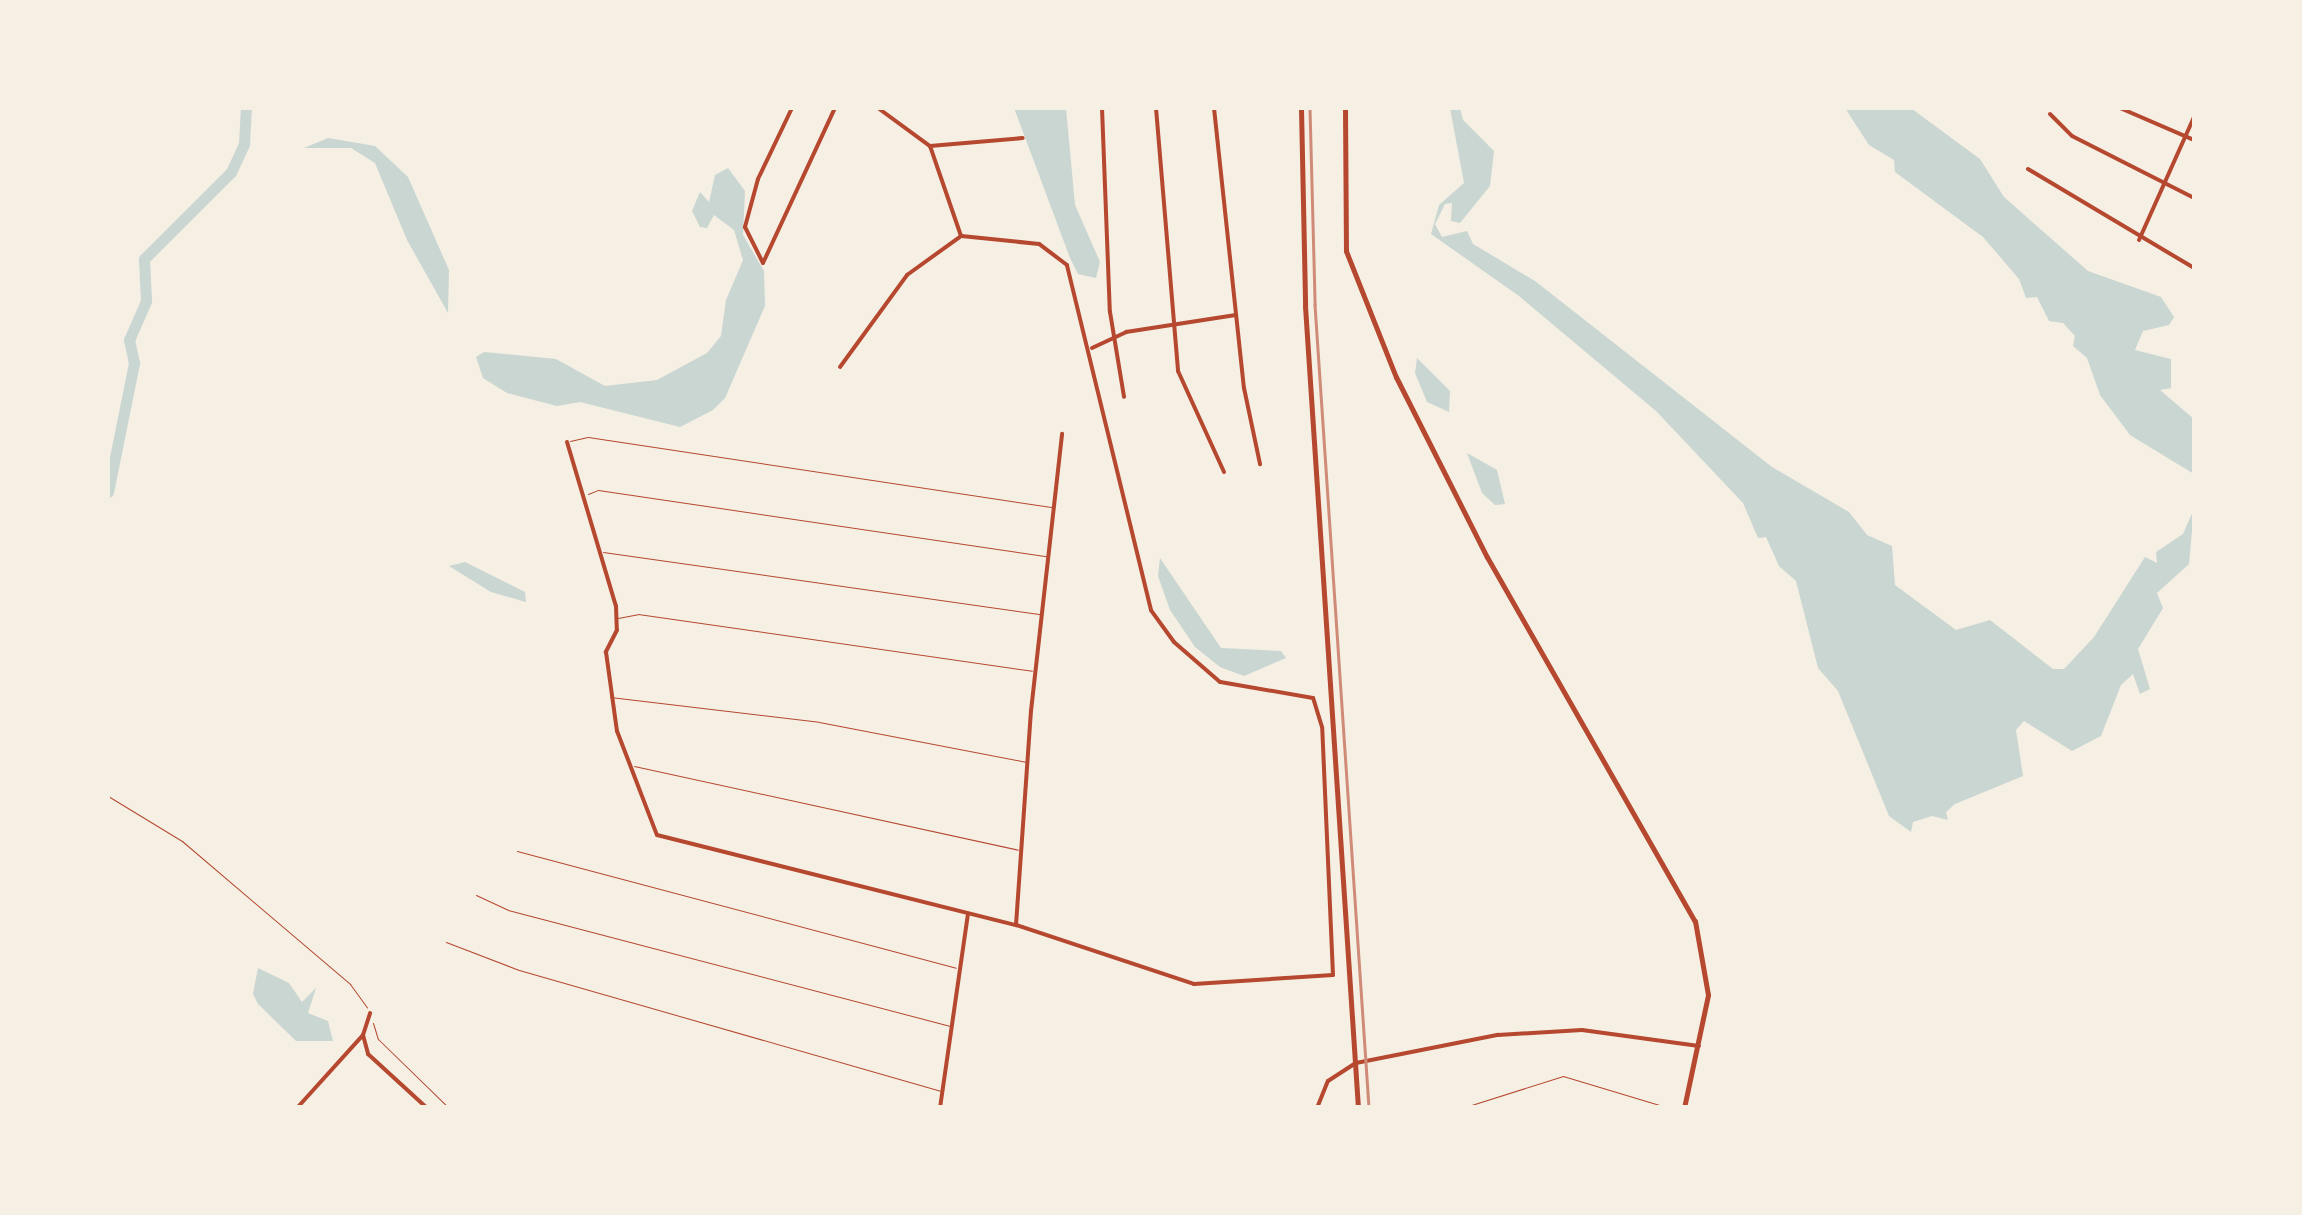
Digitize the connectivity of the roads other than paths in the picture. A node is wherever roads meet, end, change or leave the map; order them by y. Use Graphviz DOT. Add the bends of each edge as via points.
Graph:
graph roads {
  1 [pos="792,108"];
  2 [pos="835,108"];
  3 [pos="878,108"];
  4 [pos="1102,108"];
  5 [pos="1156,108"];
  6 [pos="1214,108"];
  7 [pos="1301,108"];
  8 [pos="1345,108"];
  9 [pos="2120,108"];
  10 [pos="2050,114"];
  11 [pos="2194,117"];
  12 [pos="1023,138"];
  13 [pos="2192,139"];
  14 [pos="930,146"];
  15 [pos="2028,169"];
  16 [pos="2168,184"];
  17 [pos="2194,198"];
  18 [pos="961,236"];
  19 [pos="2139,241"];
  20 [pos="2194,268"];
  21 [pos="1236,315"];
  22 [pos="1174,326"];
  23 [pos="1114,339"];
  24 [pos="1092,348"];
  25 [pos="840,367"];
  26 [pos="1124,397"];
  27 [pos="1062,434"];
  28 [pos="567,442"];
  29 [pos="1260,464"];
  30 [pos="1224,472"];
  31 [pos="582,496"];
  32 [pos="1054,507"];
  33 [pos="600,553"];
  34 [pos="1049,556"];
  35 [pos="1041,614"];
  36 [pos="618,618"];
  37 [pos="1035,672"];
  38 [pos="610,696"];
  39 [pos="1032,764"];
  40 [pos="629,767"];
  41 [pos="1022,851"];
  42 [pos="517,852"];
  43 [pos="476,894"];
  44 [pos="968,914"];
  45 [pos="1016,925"];
  46 [pos="446,942"];
  47 [pos="960,969"];
  48 [pos="370,1014"];
  49 [pos="950,1027"];
  50 [pos="363,1035"];
  51 [pos="1699,1046"];
  52 [pos="1356,1063"];
  53 [pos="942,1093"];
  54 [pos="297,1108"];
  55 [pos="427,1108"];
  56 [pos="940,1108"];
  57 [pos="1317,1108"];
  58 [pos="1358,1108"];
  59 [pos="1684,1108"];
  1 -- 2 [label="street" via="758,179 745,227 763,263"];
  3 -- 14 [label="street"];
  4 -- 23 [label="street"];
  5 -- 22 [label="street"];
  6 -- 21 [label="street"];
  7 -- 52 [label="main road" via="1305,306"];
  8 -- 51 [label="main road" via="1342,223 1367,310 1478,540 1684,896 1707,978"];
  9 -- 13 [label="street"];
  10 -- 16 [label="street" via="2072,136"];
  11 -- 13 [label="street"];
  12 -- 14 [label="street"];
  13 -- 16 [label="street"];
  14 -- 18 [label="street"];
  15 -- 19 [label="street"];
  16 -- 17 [label="street"];
  16 -- 19 [label="street"];
  18 -- 24 [label="street" via="1003,238 1054,252 1068,264"];
  18 -- 25 [label="street" via="907,275"];
  19 -- 20 [label="street"];
  21 -- 22 [label="street"];
  21 -- 29 [label="street"];
  22 -- 23 [label="street"];
  22 -- 30 [label="street" via="1178,371"];
  23 -- 24 [label="street"];
  23 -- 26 [label="street"];
  24 -- 45 [label="street" via="1116,483 1152,610 1174,642 1220,682 1313,698 1321,716 1334,971 1194,984"];
  27 -- 32 [label="street"];
  28 -- 31 [label="street"];
  28 -- 32 [label="lane" via="588,438"];
  31 -- 33 [label="street"];
  31 -- 34 [label="lane" via="598,490"];
  32 -- 34 [label="street"];
  33 -- 35 [label="lane"];
  33 -- 36 [label="street"];
  34 -- 35 [label="street"];
  35 -- 37 [label="street"];
  36 -- 37 [label="lane" via="638,614"];
  36 -- 38 [label="street" via="606,652"];
  37 -- 39 [label="street"];
  38 -- 39 [label="lane" via="819,722"];
  38 -- 40 [label="street"];
  39 -- 41 [label="street"];
  40 -- 41 [label="lane"];
  40 -- 44 [label="street" via="658,835"];
  41 -- 45 [label="street"];
  42 -- 47 [label="lane"];
  43 -- 49 [label="lane" via="508,910"];
  44 -- 45 [label="street"];
  44 -- 47 [label="street"];
  46 -- 53 [label="lane" via="520,970"];
  47 -- 49 [label="street"];
  48 -- 50 [label="street"];
  49 -- 53 [label="street"];
  50 -- 54 [label="street"];
  50 -- 55 [label="street" via="368,1054"];
  51 -- 52 [label="street" via="1623,1033 1531,1031"];
  51 -- 59 [label="main road"];
  52 -- 57 [label="street" via="1328,1081"];
  52 -- 58 [label="main road"];
  53 -- 56 [label="street"];
}
